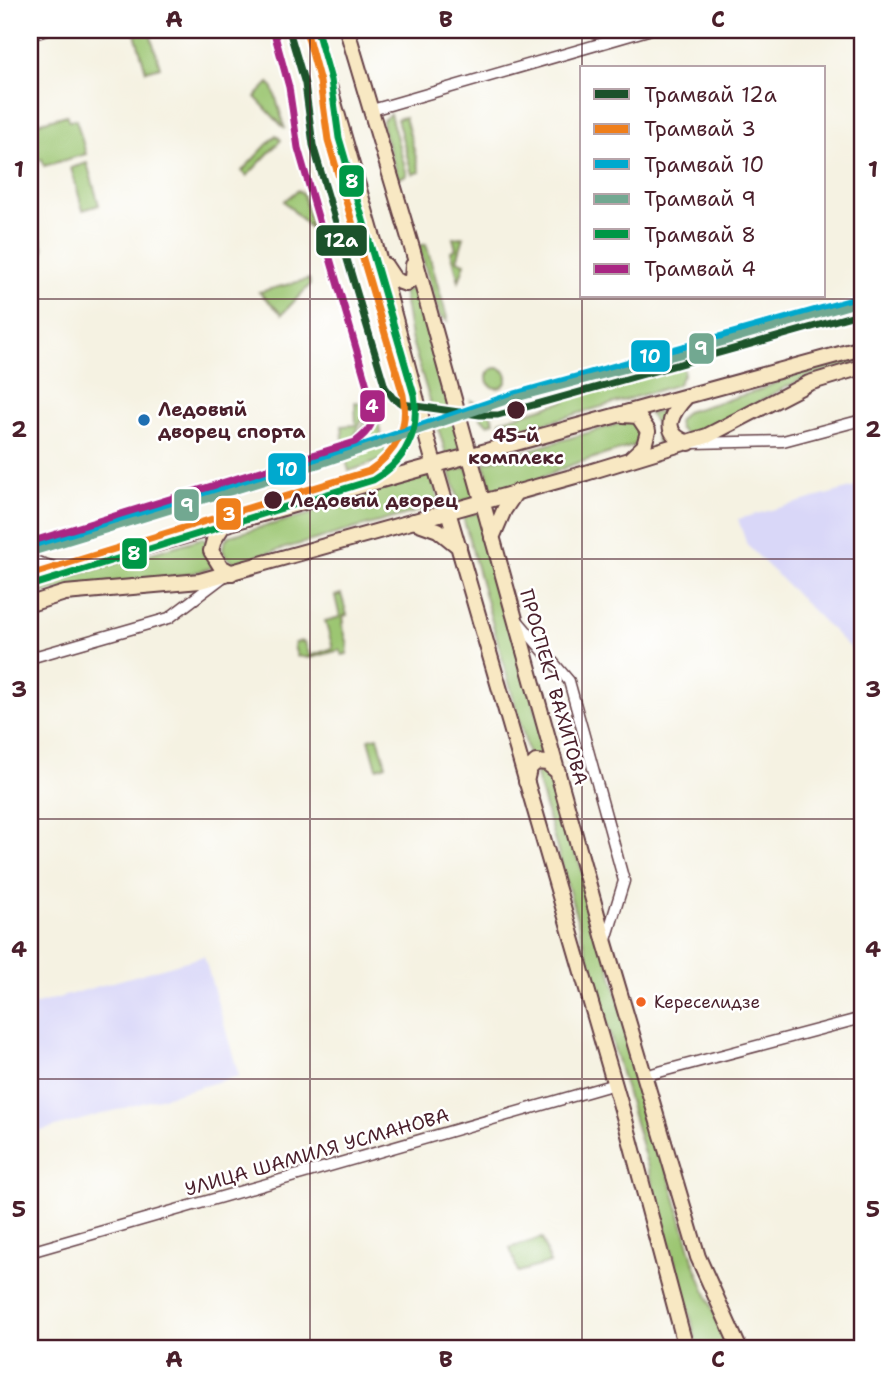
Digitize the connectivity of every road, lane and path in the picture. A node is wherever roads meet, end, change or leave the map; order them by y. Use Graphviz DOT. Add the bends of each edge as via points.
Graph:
graph roads {
  1 [pos="47,30"];
  2 [pos="648,30"];
  3 [pos="347,32"];
  4 [pos="315,34"];
  5 [pos="30,35"];
  6 [pos="372,110"];
  7 [pos="412,248"];
  8 [pos="378,255"];
  9 [pos="862,348"];
  10 [pos="862,368"];
  11 [pos="687,396"];
  12 [pos="617,414"];
  13 [pos="862,420"];
  14 [pos="464,435"];
  15 [pos="689,443"];
  16 [pos="429,446"];
  17 [pos="503,446"];
  18 [pos="469,455"];
  19 [pos="630,459"];
  20 [pos="436,465"];
  21 [pos="399,474"];
  22 [pos="516,492"];
  23 [pos="481,501"];
  24 [pos="449,509"];
  25 [pos="413,521"];
  26 [pos="223,526"];
  27 [pos="492,538"];
  28 [pos="459,547"];
  29 [pos="30,560"];
  30 [pos="65,570"];
  31 [pos="228,574"];
  32 [pos="30,580"];
  33 [pos="30,604"];
  34 [pos="514,616"];
  35 [pos="30,658"];
  36 [pos="558,772"];
  37 [pos="526,782"];
  38 [pos="605,943"];
  39 [pos="862,1018"];
  40 [pos="644,1076"];
  41 [pos="615,1084"];
  42 [pos="30,1252"];
  43 [pos="686,1348"];
  44 [pos="739,1348"];
  1 -- 5 [label="street"];
  2 -- 6 [label="street"];
  3 -- 6 [label="main road, ПРОСПЕКТ ВАХИТОВА"];
  4 -- 8 [label="main road"];
  6 -- 7 [label="main road, ПРОСПЕКТ ВАХИТОВА"];
  7 -- 8 [label="main road" via="413,276 406,284 395,280"];
  7 -- 14 [label="main road, ПРОСПЕКТ ВАХИТОВА"];
  8 -- 16 [label="main road"];
  9 -- 11 [label="main road"];
  10 -- 15 [label="main road" via="809,383"];
  11 -- 12 [label="main road"];
  11 -- 15 [label="main road" via="675,410 670,427 678,439"];
  12 -- 17 [label="main road"];
  12 -- 19 [label="main road" via="638,416 648,431 644,446"];
  13 -- 15 [label="street" via="783,441"];
  14 -- 17 [label="main road" via="482,444"];
  14 -- 18 [label="main road, ПРОСПЕКТ ВАХИТОВА"];
  15 -- 19 [label="main road"];
  16 -- 20 [label="main road"];
  16 -- 21 [label="main road" via="416,465"];
  17 -- 18 [label="main road"];
  18 -- 20 [label="main road"];
  18 -- 23 [label="main road, ПРОСПЕКТ ВАХИТОВА"];
  19 -- 22 [label="main road"];
  20 -- 21 [label="main road"];
  20 -- 24 [label="main road"];
  21 -- 26 [label="main road"];
  22 -- 23 [label="main road"];
  22 -- 27 [label="main road"];
  23 -- 24 [label="main road"];
  23 -- 27 [label="main road, ПРОСПЕКТ ВАХИТОВА"];
  24 -- 25 [label="main road"];
  24 -- 28 [label="main road"];
  25 -- 28 [label="main road" via="438,530"];
  25 -- 31 [label="main road"];
  26 -- 30 [label="main road"];
  26 -- 31 [label="main road" via="211,551"];
  27 -- 34 [label="main road, ПРОСПЕКТ ВАХИТОВА"];
  28 -- 37 [label="main road"];
  29 -- 30 [label="street"];
  30 -- 32 [label="main road"];
  31 -- 33 [label="main road" via="200,581 65,593"];
  31 -- 35 [label="street" via="169,618"];
  34 -- 36 [label="main road, ПРОСПЕКТ ВАХИТОВА"];
  34 -- 38 [label="street" via="569,681 624,881"];
  36 -- 37 [label="main road" via="547,763 536,762"];
  36 -- 38 [label="main road, ПРОСПЕКТ ВАХИТОВА"];
  37 -- 41 [label="main road"];
  38 -- 40 [label="main road, ПРОСПЕКТ ВАХИТОВА"];
  39 -- 40 [label="street"];
  40 -- 44 [label="main road, ПРОСПЕКТ ВАХИТОВА" via="698,1257"];
  41 -- 42 [label="street, УЛИЦА ШАМИЛЯ УСМАНОВА"];
  41 -- 43 [label="main road"];
}
